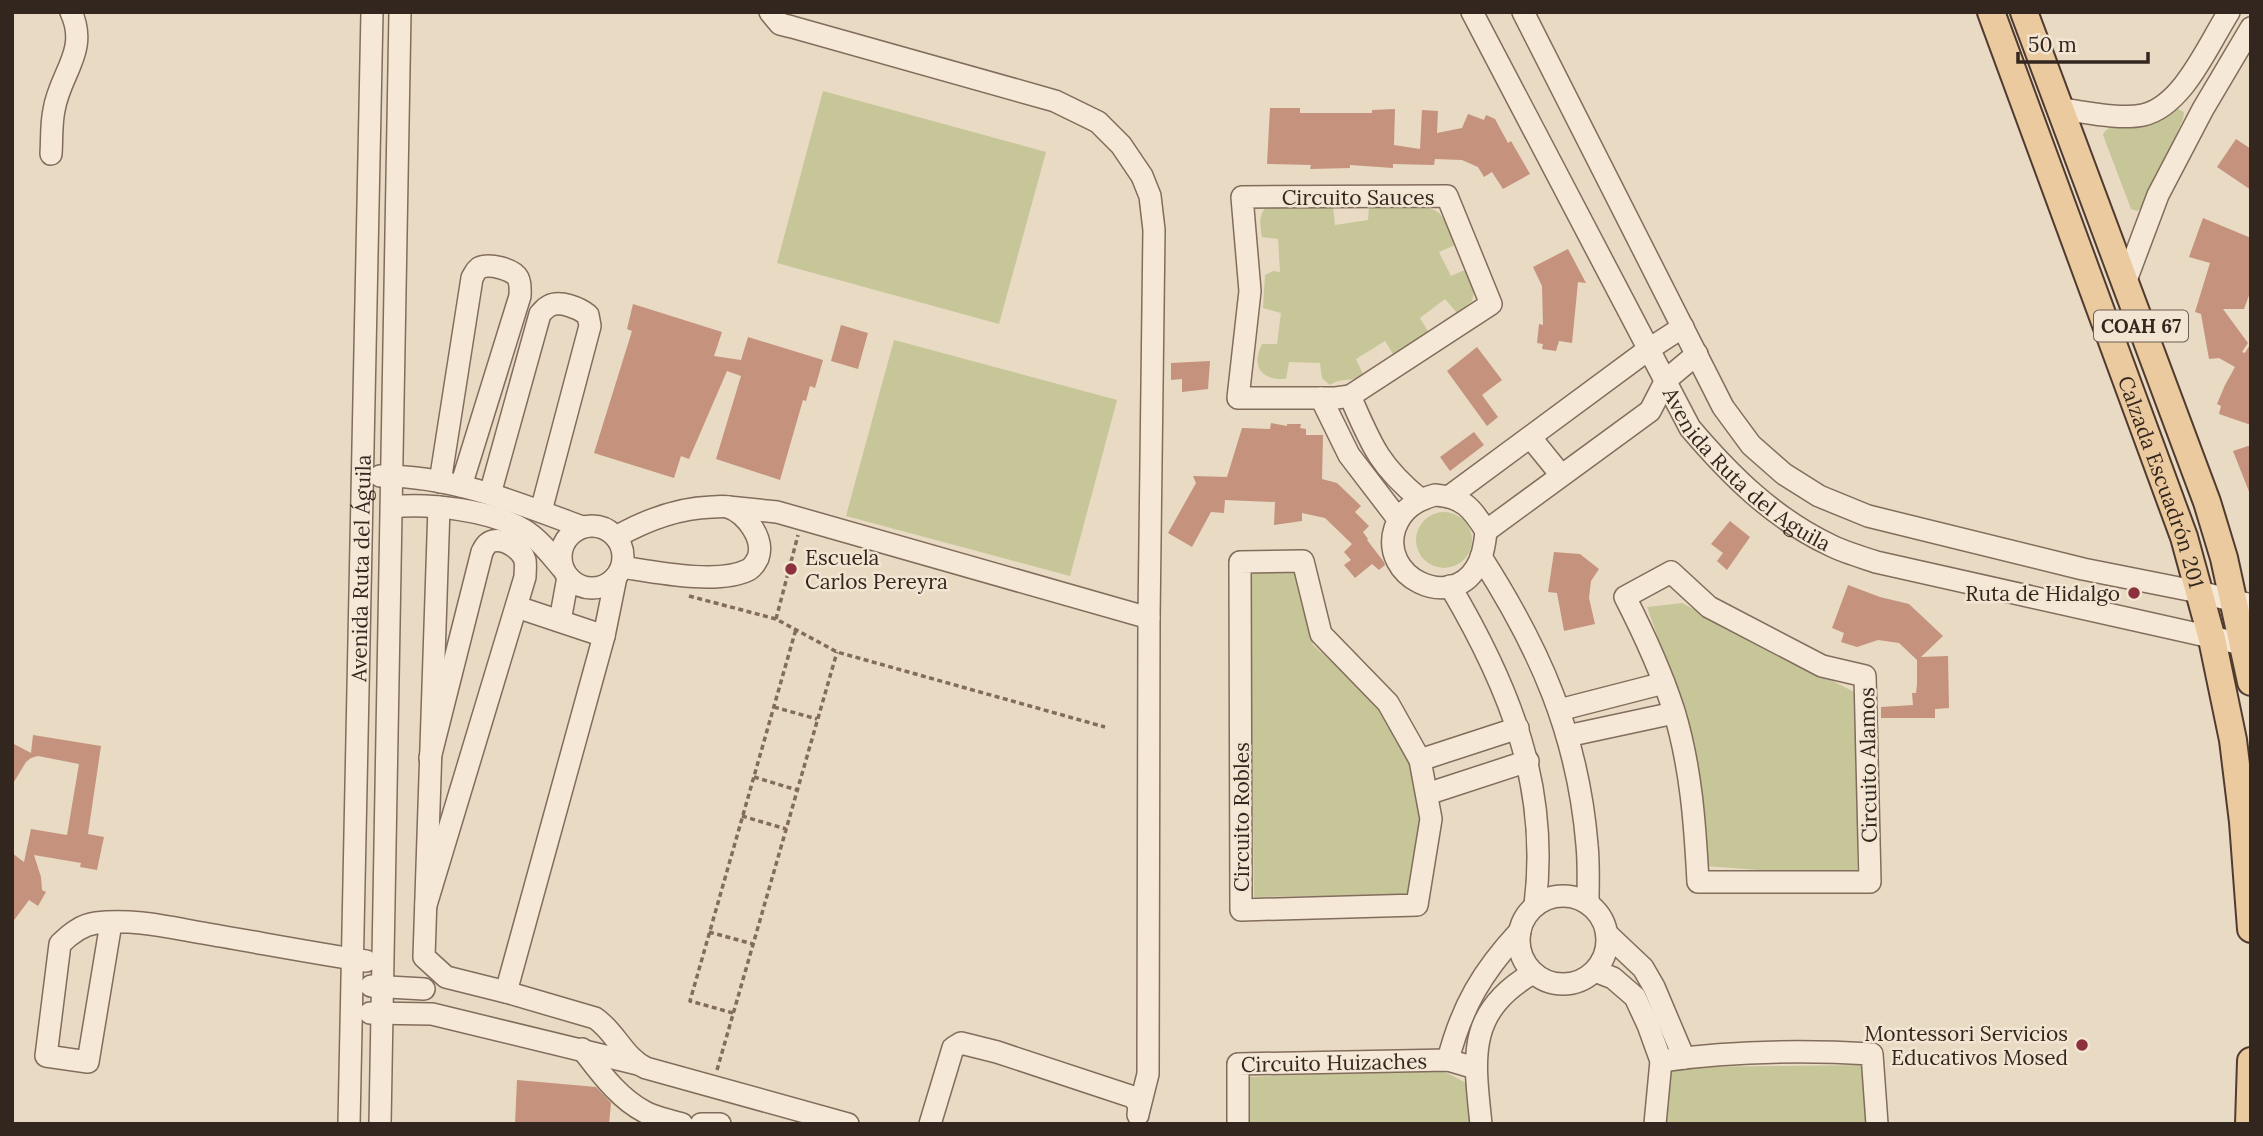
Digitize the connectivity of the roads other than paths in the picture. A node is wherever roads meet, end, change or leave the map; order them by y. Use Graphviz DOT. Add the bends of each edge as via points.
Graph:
graph roads {
  1 [pos="71,12"];
  2 [pos="372,12"];
  3 [pos="400,12"];
  4 [pos="771,12"];
  5 [pos="1472,12"];
  6 [pos="1523,12"];
  7 [pos="1991,12"];
  8 [pos="2010,12"];
  9 [pos="2024,12"];
  10 [pos="2228,14"];
  11 [pos="2251,27"];
  12 [pos="2042,60"];
  13 [pos="2179,93"];
  14 [pos="2203,109"];
  15 [pos="2061,110"];
  16 [pos="51,154"];
  17 [pos="2125,283"];
  18 [pos="1684,327"];
  19 [pos="1649,349"];
  20 [pos="1697,354"];
  21 [pos="1666,380"];
  22 [pos="1350,396"];
  23 [pos="1321,398"];
  24 [pos="1531,438"];
  25 [pos="1371,445"];
  26 [pos="1751,445"];
  27 [pos="1349,456"];
  28 [pos="1722,466"];
  29 [pos="392,475"];
  30 [pos="1561,475"];
  31 [pos="364,476"];
  32 [pos="451,484"];
  33 [pos="490,494"];
  34 [pos="1450,496"];
  35 [pos="1420,499"];
  36 [pos="392,507"];
  37 [pos="439,507"];
  38 [pos="728,507"];
  39 [pos="541,511"];
  40 [pos="1398,519"];
  41 [pos="582,527"];
  42 [pos="1486,531"];
  43 [pos="616,537"];
  44 [pos="1481,557"];
  45 [pos="619,572"];
  46 [pos="565,573"];
  47 [pos="1450,586"];
  48 [pos="2199,592"];
  49 [pos="2245,597"];
  50 [pos="517,607"];
  51 [pos="1149,618"];
  52 [pos="560,621"];
  53 [pos="604,636"];
  54 [pos="2212,639"];
  55 [pos="2247,646"];
  56 [pos="360,649"];
  57 [pos="389,649"];
  58 [pos="2251,682"];
  59 [pos="1664,683"];
  60 [pos="1559,709"];
  61 [pos="1674,713"];
  62 [pos="1518,728"];
  63 [pos="1567,736"];
  64 [pos="430,758"];
  65 [pos="1420,760"];
  66 [pos="1528,761"];
  67 [pos="1427,794"];
  68 [pos="1588,903"];
  69 [pos="426,905"];
  70 [pos="1535,905"];
  71 [pos="111,923"];
  72 [pos="2251,929"];
  73 [pos="1520,931"];
  74 [pos="1607,934"];
  75 [pos="424,957"];
  76 [pos="353,959"];
  77 [pos="382,963"];
  78 [pos="1595,971"];
  79 [pos="1532,973"];
  80 [pos="1476,985"];
  81 [pos="352,986"];
  82 [pos="382,986"];
  83 [pos="424,989"];
  84 [pos="506,992"];
  85 [pos="1645,992"];
  86 [pos="1496,1003"];
  87 [pos="351,1013"];
  88 [pos="381,1013"];
  89 [pos="432,1014"];
  90 [pos="582,1049"];
  91 [pos="1684,1058"];
  92 [pos="1448,1060"];
  93 [pos="1661,1061"];
  94 [pos="2251,1061"];
  95 [pos="638,1064"];
  96 [pos="1475,1068"];
  97 [pos="1137,1117"];
  98 [pos="349,1124"];
  99 [pos="380,1124"];
  100 [pos="682,1124"];
  101 [pos="701,1124"];
  102 [pos="720,1124"];
  103 [pos="848,1124"];
  104 [pos="930,1124"];
  105 [pos="1238,1124"];
  106 [pos="1481,1124"];
  107 [pos="1655,1124"];
  108 [pos="1877,1124"];
  109 [pos="2249,1124"];
  1 -- 16 [label="street" via="78,43 54,110"];
  2 -- 31 [label="street, Avenida Ruta del Águila"];
  3 -- 29 [label="street, Avenida Ruta del Águila"];
  4 -- 51 [label="street" via="780,24 1055,101 1098,122 1142,176 1154,230"];
  5 -- 19 [label="street, Avenida Ruta del Aguila"];
  6 -- 18 [label="street, Avenida Ruta del Aguila"];
  7 -- 48 [label="main road, Calzada Escuadrón 201 / COAH 67" via="2185,537"];
  8 -- 12 [label="main road" via="2028,55"];
  9 -- 12 [label="main road, Calzada Escuadrón 201 / COAH 67"];
  10 -- 11 [label="street"];
  10 -- 13 [label="street"];
  11 -- 14 [label="street"];
  12 -- 15 [label="main road, Calzada Escuadrón 201 / COAH 67"];
  13 -- 14 [label="street"];
  13 -- 15 [label="street" via="2164,107 2143,115"];
  14 -- 17 [label="street" via="2158,195"];
  15 -- 17 [label="main road, Calzada Escuadrón 201 / COAH 67"];
  17 -- 49 [label="main road, Calzada Escuadrón 201 / COAH 67" via="2224,558"];
  18 -- 19 [label="street"];
  18 -- 20 [label="street, Avenida Ruta del Aguila"];
  19 -- 21 [label="street, Avenida Ruta del Aguila"];
  19 -- 24 [label="street"];
  20 -- 21 [label="street"];
  20 -- 26 [label="street, Avenida Ruta del Aguila" via="1723,407"];
  21 -- 28 [label="street, Avenida Ruta del Aguila" via="1690,428"];
  21 -- 30 [label="street" via="1650,411"];
  22 -- 23 [label="street, Circuito Sauces"];
  22 -- 23 [label="street, Circuito Sauces" via="1491,304 1447,196 1242,197 1250,291 1238,398"];
  22 -- 25 [label="street"];
  23 -- 27 [label="street"];
  24 -- 30 [label="street"];
  24 -- 34 [label="street"];
  25 -- 27 [label="street"];
  25 -- 35 [label="street" via="1399,482"];
  26 -- 28 [label="street"];
  26 -- 48 [label="street, Avenida Ruta del Aguila" via="1819,496 1868,516 2083,569"];
  27 -- 40 [label="street"];
  28 -- 54 [label="street, Avenida Ruta del Aguila" via="1800,530 1876,562"];
  29 -- 31 [label="street"];
  29 -- 32 [label="street"];
  29 -- 36 [label="street, Avenida Ruta del Águila"];
  30 -- 42 [label="street"];
  31 -- 56 [label="street, Avenida Ruta del Águila"];
  32 -- 32 [label="street" via="520,296 516,275 492,267 480,268 472,278"];
  32 -- 33 [label="street"];
  33 -- 39 [label="street"];
  33 -- 39 [label="street" via="540,314 549,306 569,306 588,315 590,326"];
  34 -- 35 [label="street"];
  34 -- 42 [label="street" via="1475,513"];
  35 -- 40 [label="street"];
  36 -- 37 [label="street"];
  36 -- 57 [label="street, Avenida Ruta del Águila"];
  37 -- 46 [label="street" via="523,529"];
  37 -- 64 [label="street"];
  38 -- 43 [label="street" via="668,513"];
  38 -- 45 [label="street" via="757,534 759,554 746,572 676,576"];
  38 -- 51 [label="street" via="777,512"];
  39 -- 41 [label="street"];
  40 -- 47 [label="street" via="1393,549 1398,564 1420,584"];
  41 -- 43 [label="street" via="601,526"];
  41 -- 46 [label="street" via="573,531 562,548"];
  42 -- 44 [label="street"];
  43 -- 45 [label="street" via="623,556"];
  44 -- 47 [label="street" via="1464,580"];
  44 -- 60 [label="street" via="1517,615"];
  45 -- 46 [label="street" via="598,588 576,584"];
  45 -- 53 [label="street"];
  46 -- 52 [label="street"];
  47 -- 62 [label="street" via="1500,679"];
  48 -- 49 [label="street, Avenida Ruta del Aguila"];
  48 -- 54 [label="main road, Calzada Escuadrón 201 / COAH 67"];
  49 -- 55 [label="main road, Calzada Escuadrón 201 / COAH 67"];
  50 -- 52 [label="street"];
  50 -- 64 [label="street" via="526,562 514,547 493,541 482,552"];
  50 -- 69 [label="street"];
  51 -- 97 [label="street" via="1148,1074"];
  52 -- 53 [label="street"];
  53 -- 84 [label="street"];
  54 -- 55 [label="street, Avenida Ruta del Aguila"];
  54 -- 72 [label="main road, Calzada Escuadrón 201 / COAH 67" via="2234,754"];
  55 -- 58 [label="main road, Calzada Escuadrón 201 / COAH 67"];
  56 -- 57 [label="street"];
  56 -- 76 [label="street, Avenida Ruta del Águila"];
  57 -- 77 [label="street, Avenida Ruta del Águila"];
  59 -- 60 [label="street"];
  59 -- 61 [label="street, Circuito Alamos"];
  59 -- 61 [label="street, Circuito Alamos" via="1625,597 1671,572 1709,607 1822,666 1865,676 1871,882 1698,881 1688,768"];
  60 -- 63 [label="street"];
  61 -- 63 [label="street"];
  62 -- 65 [label="street"];
  62 -- 66 [label="street"];
  63 -- 68 [label="street" via="1580,790"];
  64 -- 69 [label="street"];
  65 -- 67 [label="street, Circuito Robles"];
  65 -- 67 [label="street, Circuito Robles" via="1388,702 1321,634 1303,561 1240,562 1241,910 1417,905 1431,819"];
  66 -- 67 [label="street"];
  66 -- 70 [label="street" via="1539,855"];
  68 -- 70 [label="street" via="1562,895"];
  68 -- 74 [label="street" via="1604,922"];
  69 -- 75 [label="street"];
  70 -- 73 [label="street"];
  71 -- 71 [label="street" via="87,925 60,944 46,1056 88,1062"];
  71 -- 76 [label="street" via="149,924"];
  73 -- 79 [label="street" via="1518,946"];
  73 -- 80 [label="street, Circuito Huizaches"];
  74 -- 78 [label="street"];
  74 -- 85 [label="street" via="1643,968"];
  75 -- 83 [label="street"];
  75 -- 84 [label="street" via="446,977"];
  76 -- 77 [label="street"];
  76 -- 81 [label="street, Avenida Ruta del Águila"];
  77 -- 82 [label="street, Avenida Ruta del Águila"];
  78 -- 79 [label="street" via="1571,984 1557,984"];
  78 -- 85 [label="street"];
  79 -- 86 [label="street"];
  80 -- 86 [label="street"];
  80 -- 92 [label="street, Circuito Huizaches"];
  81 -- 82 [label="street"];
  81 -- 87 [label="street, Avenida Ruta del Águila"];
  82 -- 83 [label="street"];
  82 -- 88 [label="street, Avenida Ruta del Águila"];
  83 -- 89 [label="street"];
  84 -- 95 [label="street" via="595,1018"];
  85 -- 91 [label="street"];
  85 -- 93 [label="street"];
  86 -- 96 [label="street" via="1479,1034"];
  87 -- 88 [label="street"];
  87 -- 98 [label="street, Avenida Ruta del Águila"];
  88 -- 89 [label="street"];
  88 -- 99 [label="street, Avenida Ruta del Águila"];
  89 -- 90 [label="street"];
  90 -- 95 [label="street"];
  90 -- 100 [label="street" via="608,1082 637,1107"];
  91 -- 93 [label="street"];
  91 -- 108 [label="street" via="1778,1051 1872,1054"];
  92 -- 96 [label="street, Circuito Huizaches"];
  92 -- 105 [label="street, Circuito Huizaches" via="1238,1064"];
  93 -- 107 [label="street"];
  94 -- 109 [label="main road"];
  95 -- 103 [label="street"];
  96 -- 106 [label="street"];
  97 -- 104 [label="street" via="1133,1097 961,1043 953,1048"];
  101 -- 102 [label="street"];
}
